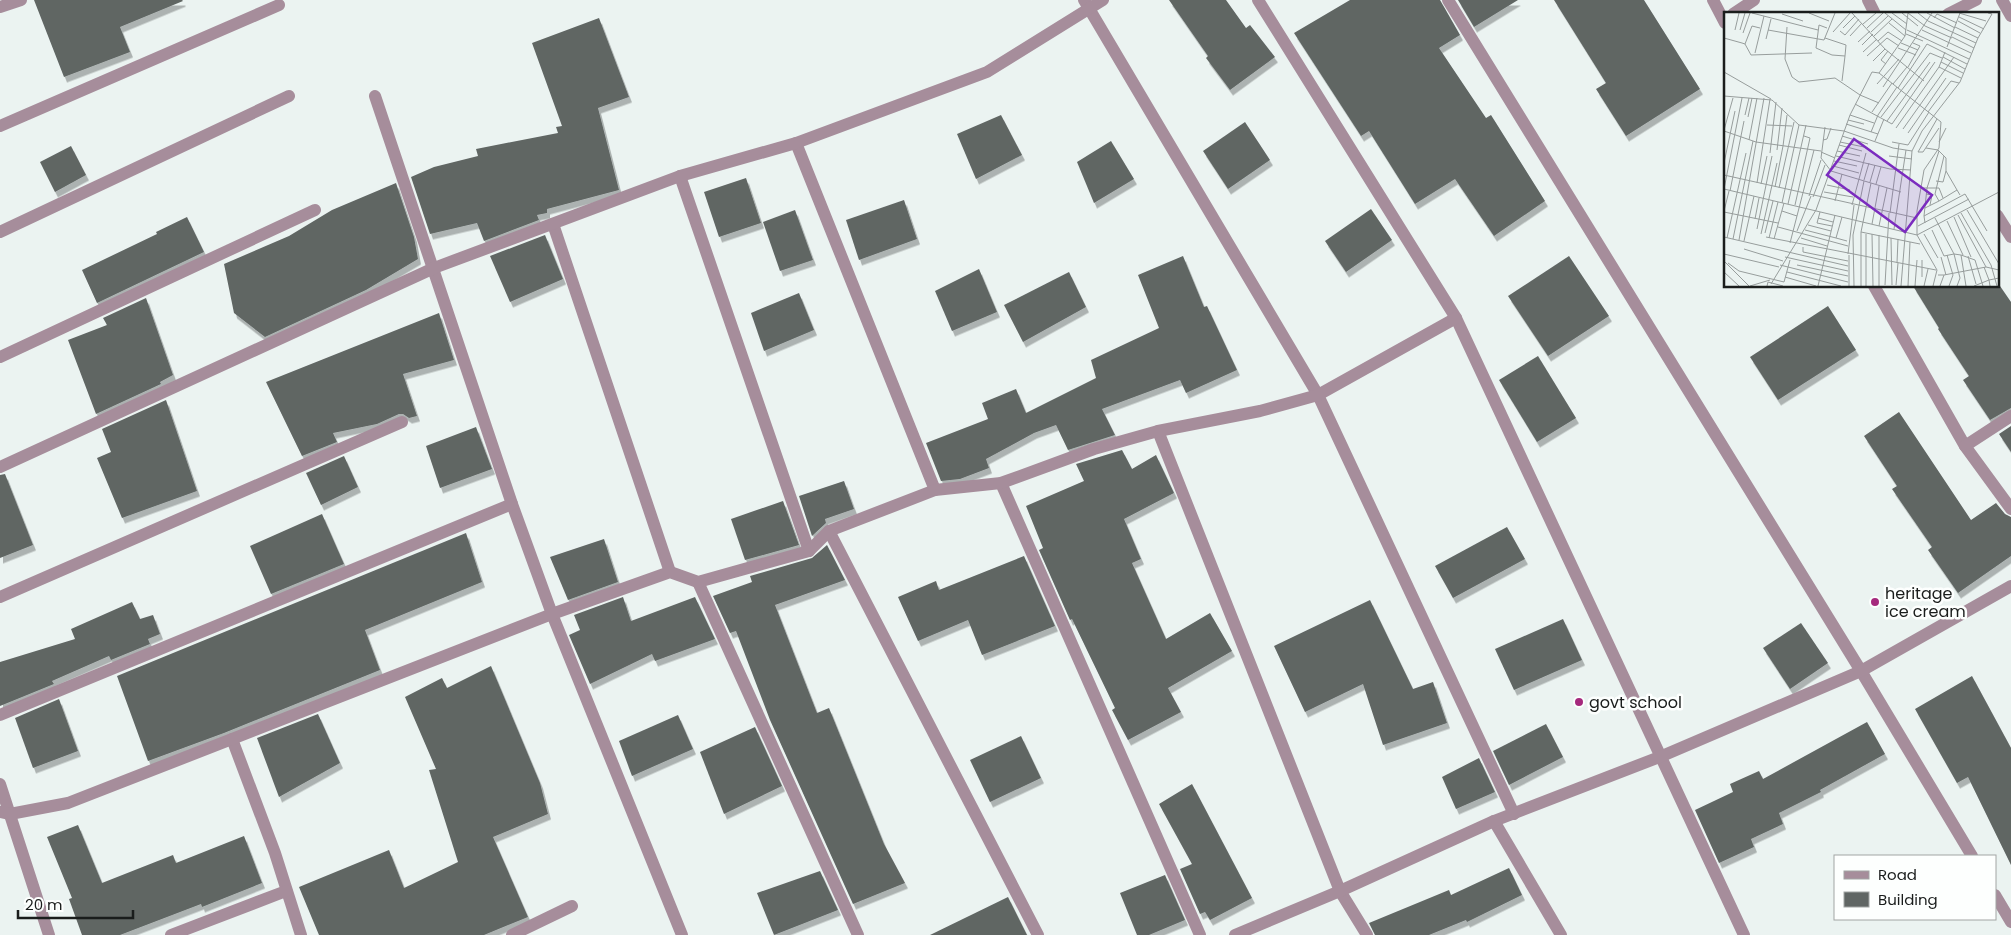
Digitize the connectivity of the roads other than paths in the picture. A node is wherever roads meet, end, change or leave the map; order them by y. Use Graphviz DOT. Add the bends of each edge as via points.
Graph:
graph roads {
  1 [pos="21,0"];
  2 [pos="1103,0"];
  3 [pos="1258,0"];
  4 [pos="1448,0"];
  5 [pos="1713,0"];
  6 [pos="1754,0"];
  7 [pos="1868,0"];
  8 [pos="1976,0"];
  9 [pos="2002,0"];
  10 [pos="279,5"];
  11 [pos="1087,5"];
  12 [pos="0,8"];
  13 [pos="1736,12"];
  14 [pos="1874,12"];
  15 [pos="1952,12"];
  16 [pos="1724,16"];
  17 [pos="2011,16"];
  18 [pos="289,96"];
  19 [pos="375,96"];
  20 [pos="0,126"];
  21 [pos="796,143"];
  22 [pos="680,176"];
  23 [pos="315,210"];
  24 [pos="1998,217"];
  25 [pos="553,224"];
  26 [pos="0,232"];
  27 [pos="2011,237"];
  28 [pos="434,268"];
  29 [pos="1875,288"];
  30 [pos="1456,318"];
  31 [pos="0,357"];
  32 [pos="1318,395"];
  33 [pos="2011,416"];
  34 [pos="402,422"];
  35 [pos="1158,431"];
  36 [pos="1965,446"];
  37 [pos="0,467"];
  38 [pos="1001,483"];
  39 [pos="935,490"];
  40 [pos="512,504"];
  41 [pos="2011,509"];
  42 [pos="829,531"];
  43 [pos="809,551"];
  44 [pos="670,572"];
  45 [pos="698,582"];
  46 [pos="2011,586"];
  47 [pos="0,597"];
  48 [pos="552,614"];
  49 [pos="1861,671"];
  50 [pos="0,715"];
  51 [pos="232,739"];
  52 [pos="1662,756"];
  53 [pos="0,784"];
  54 [pos="5,813"];
  55 [pos="1514,814"];
  56 [pos="1494,821"];
  57 [pos="1971,855"];
  58 [pos="286,891"];
  59 [pos="1340,892"];
  60 [pos="1996,897"];
  61 [pos="572,906"];
  62 [pos="2011,922"];
  63 [pos="49,935"];
  64 [pos="171,935"];
  65 [pos="301,935"];
  66 [pos="512,935"];
  67 [pos="682,935"];
  68 [pos="858,935"];
  69 [pos="1038,935"];
  70 [pos="1200,935"];
  71 [pos="1235,935"];
  72 [pos="1367,935"];
  73 [pos="1561,935"];
  74 [pos="1744,935"];
  1 -- 12 [label="street"];
  2 -- 11 [label="street"];
  3 -- 30 [label="street"];
  4 -- 49 [label="street"];
  5 -- 16 [label="street"];
  6 -- 13 [label="street"];
  7 -- 14 [label="street"];
  8 -- 15 [label="street"];
  9 -- 17 [label="street"];
  10 -- 20 [label="street"];
  11 -- 21 [label="street" via="987,72"];
  11 -- 32 [label="street"];
  18 -- 26 [label="street"];
  19 -- 28 [label="street"];
  21 -- 22 [label="street"];
  21 -- 39 [label="street"];
  22 -- 25 [label="street"];
  22 -- 43 [label="street"];
  23 -- 31 [label="street"];
  24 -- 27 [label="street"];
  25 -- 28 [label="street"];
  25 -- 44 [label="street"];
  28 -- 37 [label="street"];
  28 -- 40 [label="street"];
  29 -- 36 [label="street"];
  30 -- 32 [label="street"];
  30 -- 52 [label="street"];
  32 -- 35 [label="street" via="1260,411"];
  32 -- 55 [label="street"];
  33 -- 36 [label="street"];
  34 -- 47 [label="street"];
  35 -- 38 [label="street" via="1094,449"];
  35 -- 59 [label="street"];
  36 -- 41 [label="street"];
  38 -- 39 [label="street"];
  38 -- 70 [label="street"];
  39 -- 42 [label="street"];
  40 -- 48 [label="street"];
  40 -- 50 [label="street"];
  42 -- 43 [label="street"];
  42 -- 69 [label="street"];
  43 -- 45 [label="street"];
  44 -- 45 [label="street"];
  44 -- 48 [label="street"];
  45 -- 68 [label="street"];
  46 -- 49 [label="street"];
  48 -- 51 [label="street"];
  48 -- 67 [label="street"];
  49 -- 52 [label="street"];
  49 -- 57 [label="street"];
  51 -- 54 [label="street" via="68,803"];
  51 -- 58 [label="street"];
  52 -- 55 [label="street"];
  52 -- 74 [label="street"];
  53 -- 54 [label="street"];
  54 -- 63 [label="street"];
  55 -- 56 [label="street"];
  56 -- 59 [label="street"];
  56 -- 73 [label="street"];
  58 -- 64 [label="street"];
  58 -- 65 [label="street"];
  59 -- 71 [label="street"];
  59 -- 72 [label="street"];
  60 -- 62 [label="street"];
  61 -- 66 [label="street"];
}
